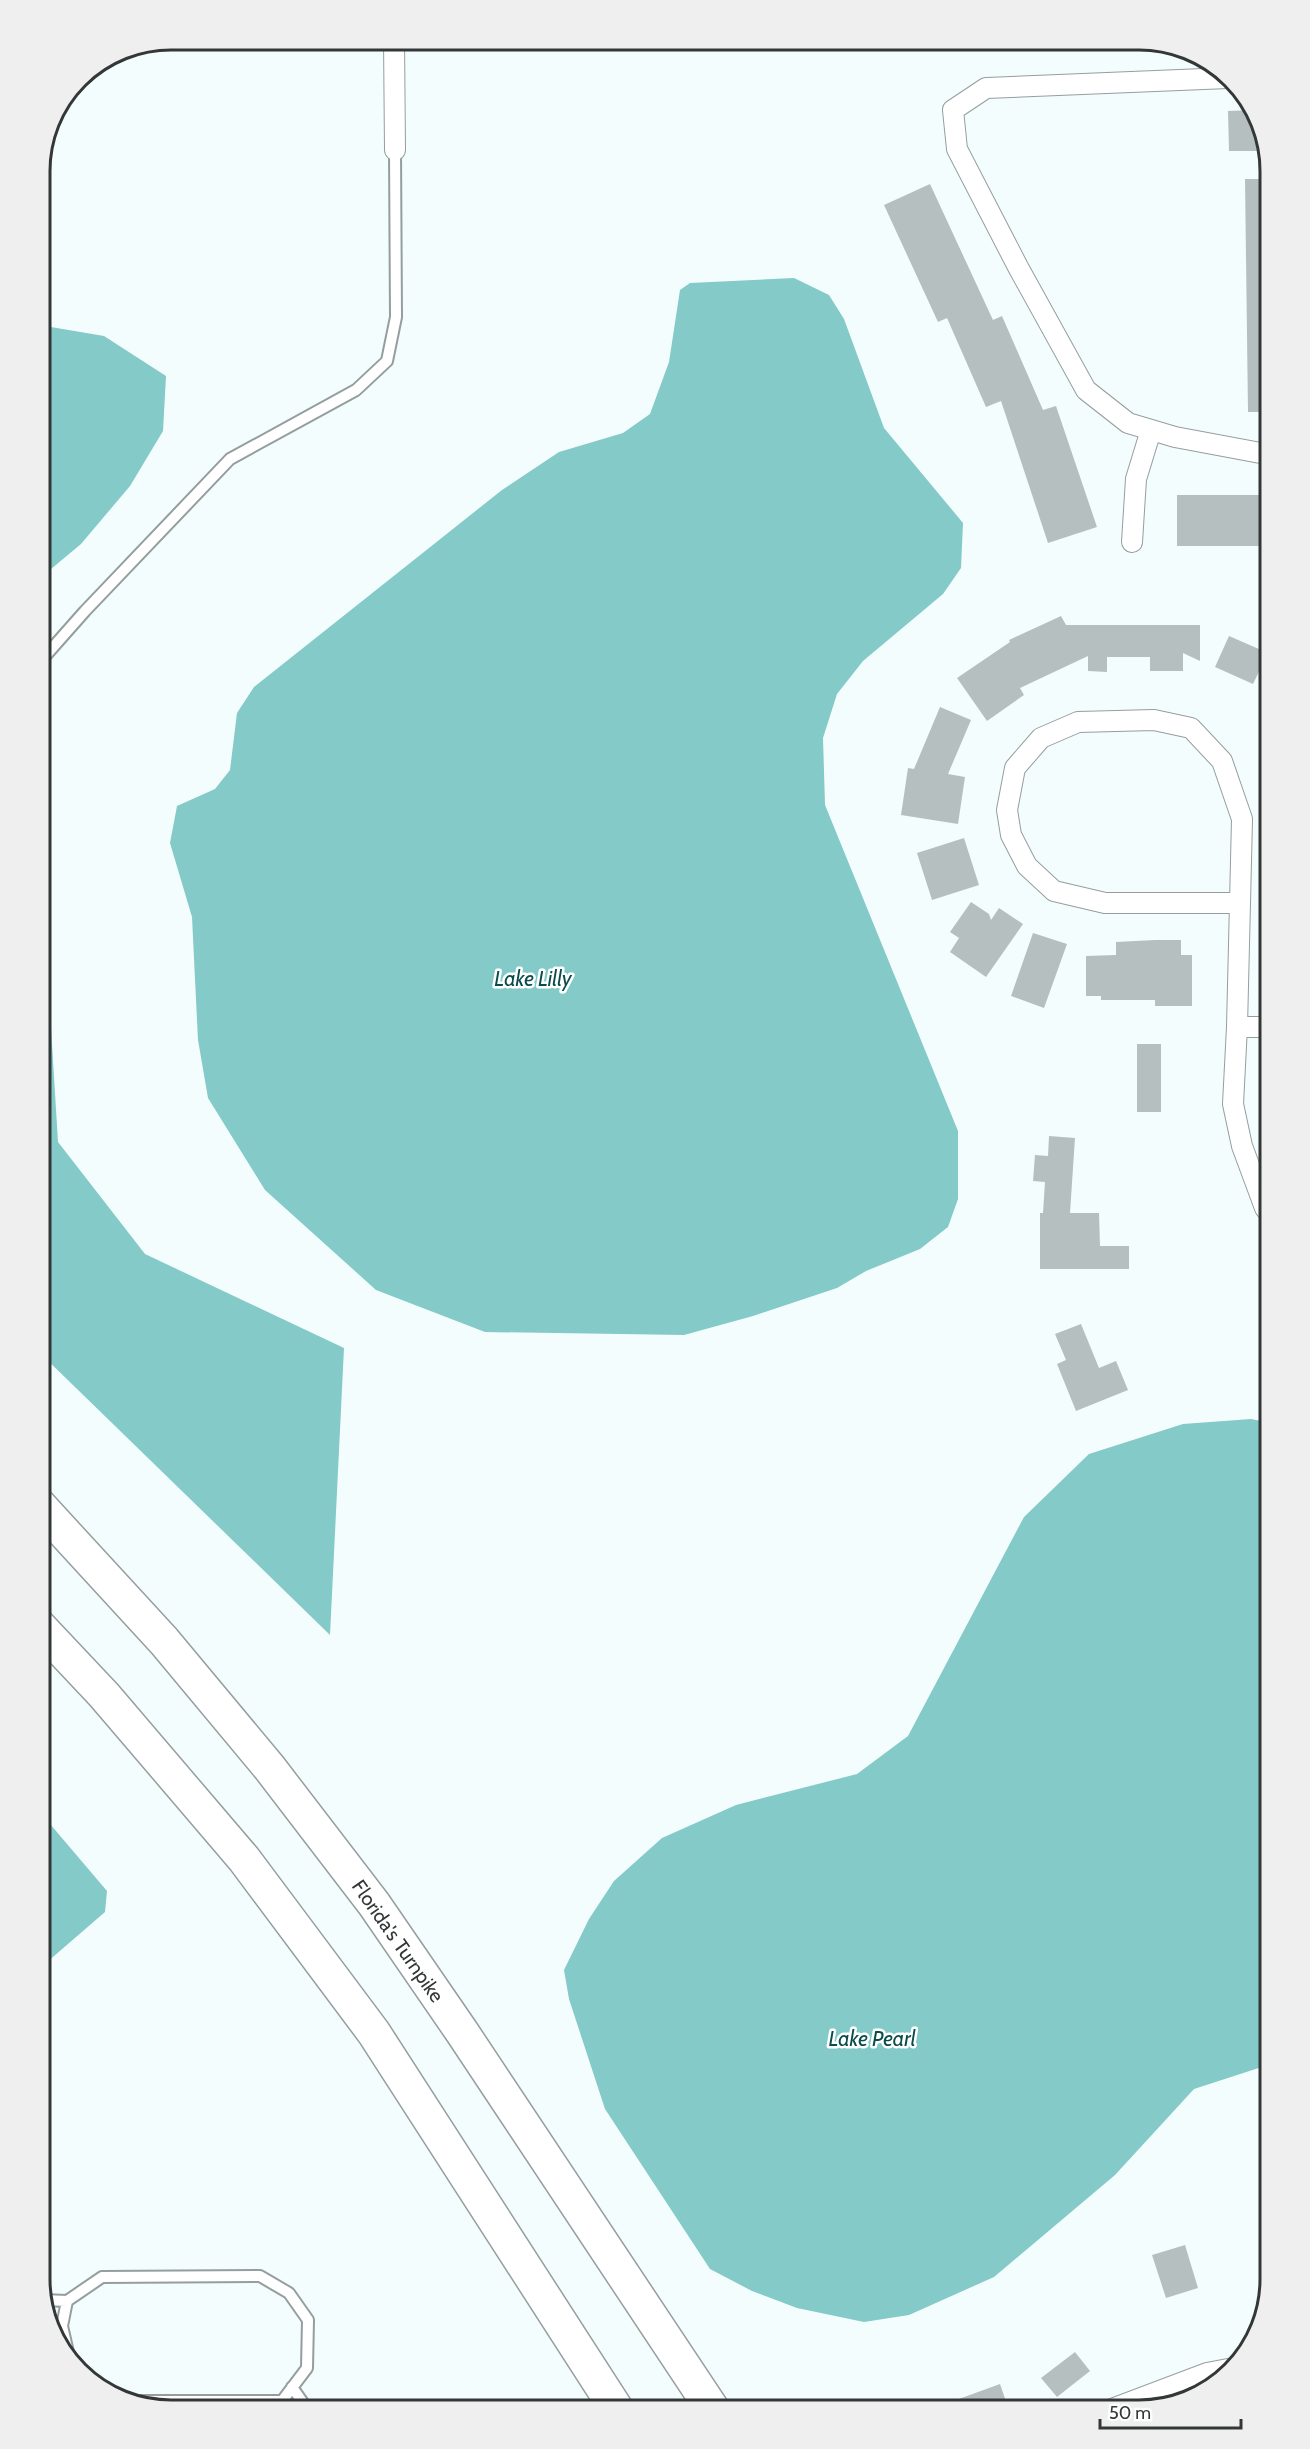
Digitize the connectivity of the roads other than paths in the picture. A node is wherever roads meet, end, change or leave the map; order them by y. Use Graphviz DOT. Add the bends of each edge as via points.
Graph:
graph roads {
  1 [pos="394,50"];
  2 [pos="1217,78"];
  3 [pos="395,150"];
  4 [pos="1151,430"];
  5 [pos="1260,452"];
  6 [pos="1132,542"];
  7 [pos="50,651"];
  8 [pos="1240,903"];
  9 [pos="1260,1027"];
  10 [pos="1237,1028"];
  11 [pos="1260,1195"];
  12 [pos="50,1517"];
  13 [pos="50,1638"];
  14 [pos="52,2300"];
  15 [pos="68,2301"];
  16 [pos="64,2336"];
  17 [pos="1216,2371"];
  18 [pos="292,2387"];
  19 [pos="283,2399"];
  20 [pos="300,2399"];
  21 [pos="610,2399"];
  22 [pos="706,2400"];
  23 [pos="1135,2400"];
  1 -- 3 [label="street"];
  2 -- 4 [label="street" via="986,88 953,110 957,149 1086,390 1128,423"];
  3 -- 7 [label="lane" via="396,317 387,361 357,390 230,459"];
  4 -- 5 [label="street"];
  4 -- 6 [label="street" via="1136,479"];
  8 -- 8 [label="street" via="1242,819 1222,761 1191,728 1154,720 1078,722 1041,738 1016,768 1007,810 1011,835 1027,866 1054,891 1105,903"];
  8 -- 10 [label="street"];
  9 -- 10 [label="street"];
  10 -- 11 [label="street" via="1233,1104 1242,1146"];
  12 -- 22 [label="highway, Florida's Turnpike" via="164,1641 269,1767 374,1904"];
  13 -- 21 [label="highway" via="244,1859 374,2032"];
  14 -- 15 [label="lane"];
  15 -- 16 [label="lane" via="62,2326"];
  15 -- 18 [label="lane" via="102,2277 260,2276 289,2293 308,2320 307,2368"];
  17 -- 23 [label="street"];
  18 -- 19 [label="lane"];
  18 -- 20 [label="lane"];
}
